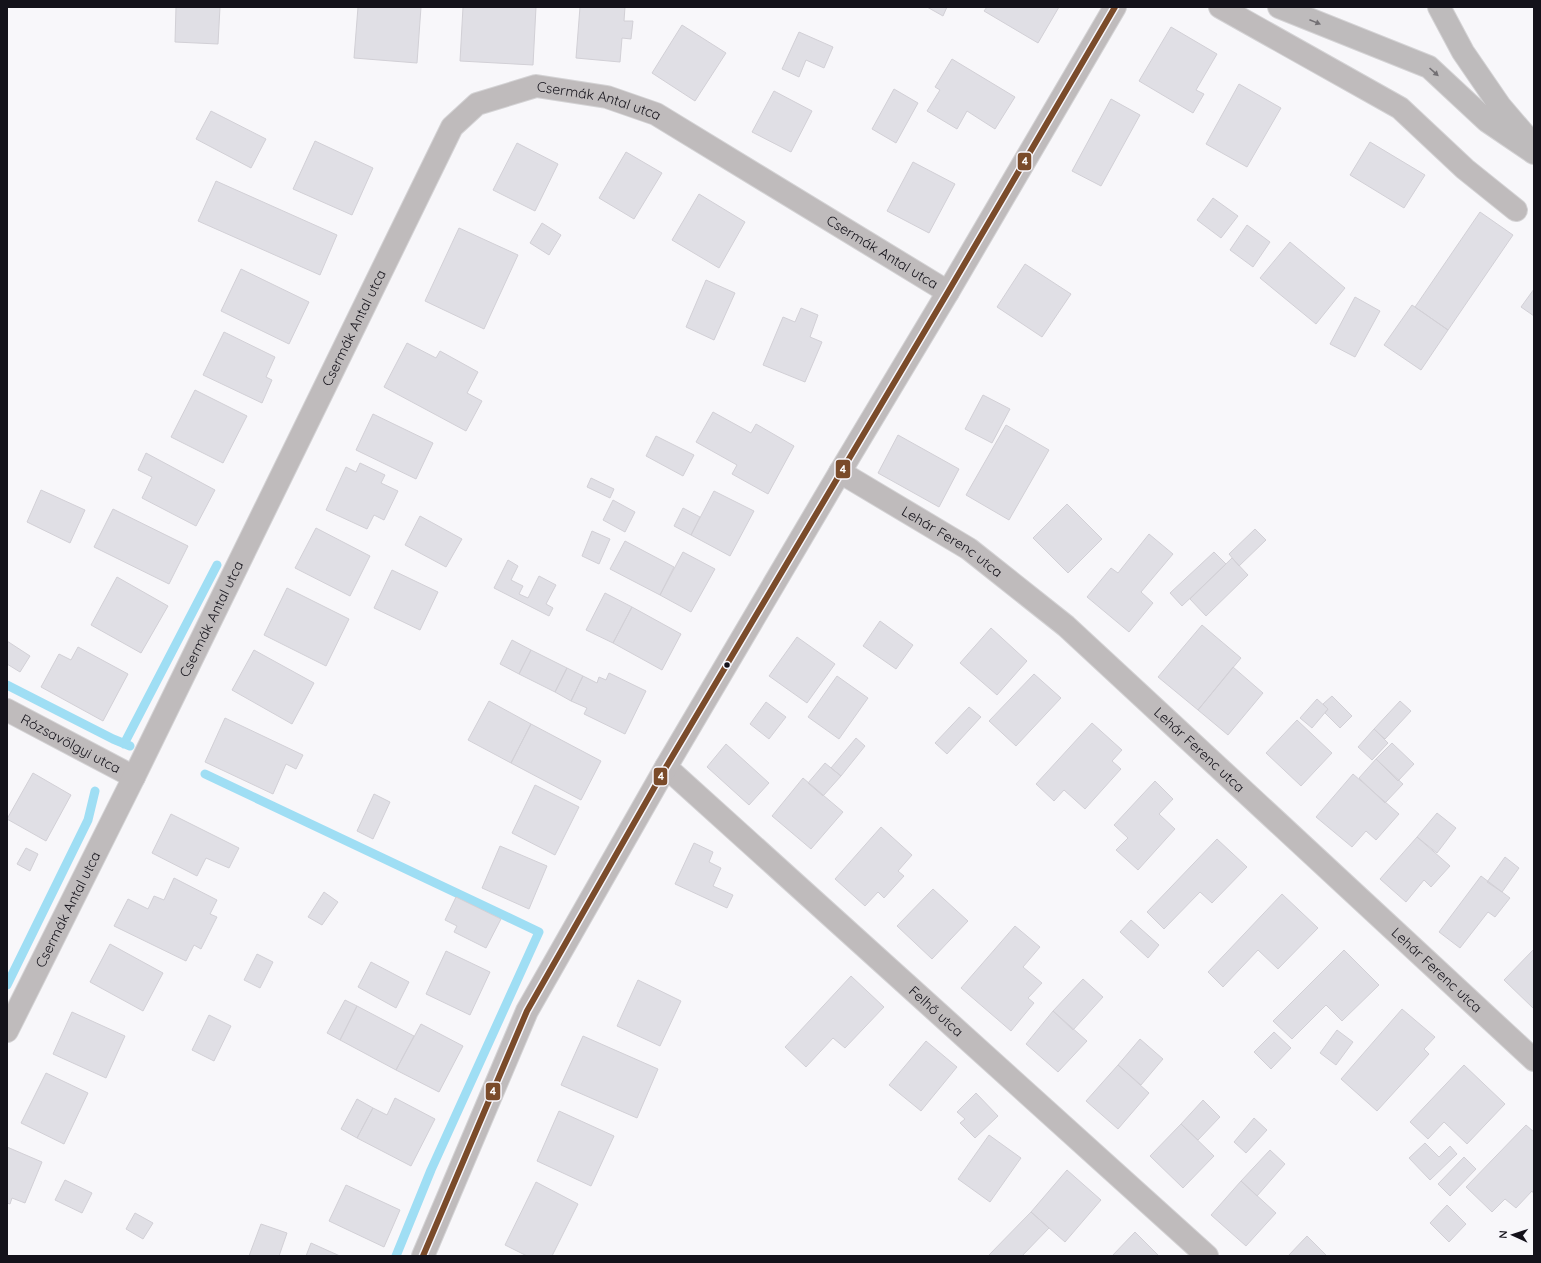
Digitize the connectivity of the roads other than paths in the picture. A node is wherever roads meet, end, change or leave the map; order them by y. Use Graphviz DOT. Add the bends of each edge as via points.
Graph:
graph roads {
  1 [pos="1115,7"];
  2 [pos="1220,7"];
  3 [pos="1279,7"];
  4 [pos="1439,7"];
  5 [pos="1534,146"];
  6 [pos="1534,153"];
  7 [pos="1516,210"];
  8 [pos="948,292"];
  9 [pos="840,472"];
  10 [pos="7,710"];
  11 [pos="666,767"];
  12 [pos="134,777"];
  13 [pos="7,1031"];
  14 [pos="1534,1060"];
  15 [pos="423,1256"];
  16 [pos="1207,1256"];
  1 -- 8 [label="street"];
  2 -- 7 [label="street" via="1400,108 1465,169"];
  3 -- 6 [label="main road, one-way" via="1429,68 1487,120"];
  4 -- 5 [label="main road" via="1463,52 1500,106"];
  8 -- 9 [label="street"];
  8 -- 12 [label="street, Csermák Antal utca" via="656,114 607,97 536,86 477,104 452,127"];
  9 -- 11 [label="street"];
  9 -- 14 [label="street, Lehár Ferenc utca" via="969,549 1066,626"];
  10 -- 12 [label="street, Rózsavölgyi utca"];
  11 -- 15 [label="street" via="528,1011"];
  11 -- 16 [label="street, Felhő utca"];
  12 -- 13 [label="street, Csermák Antal utca"];
}
